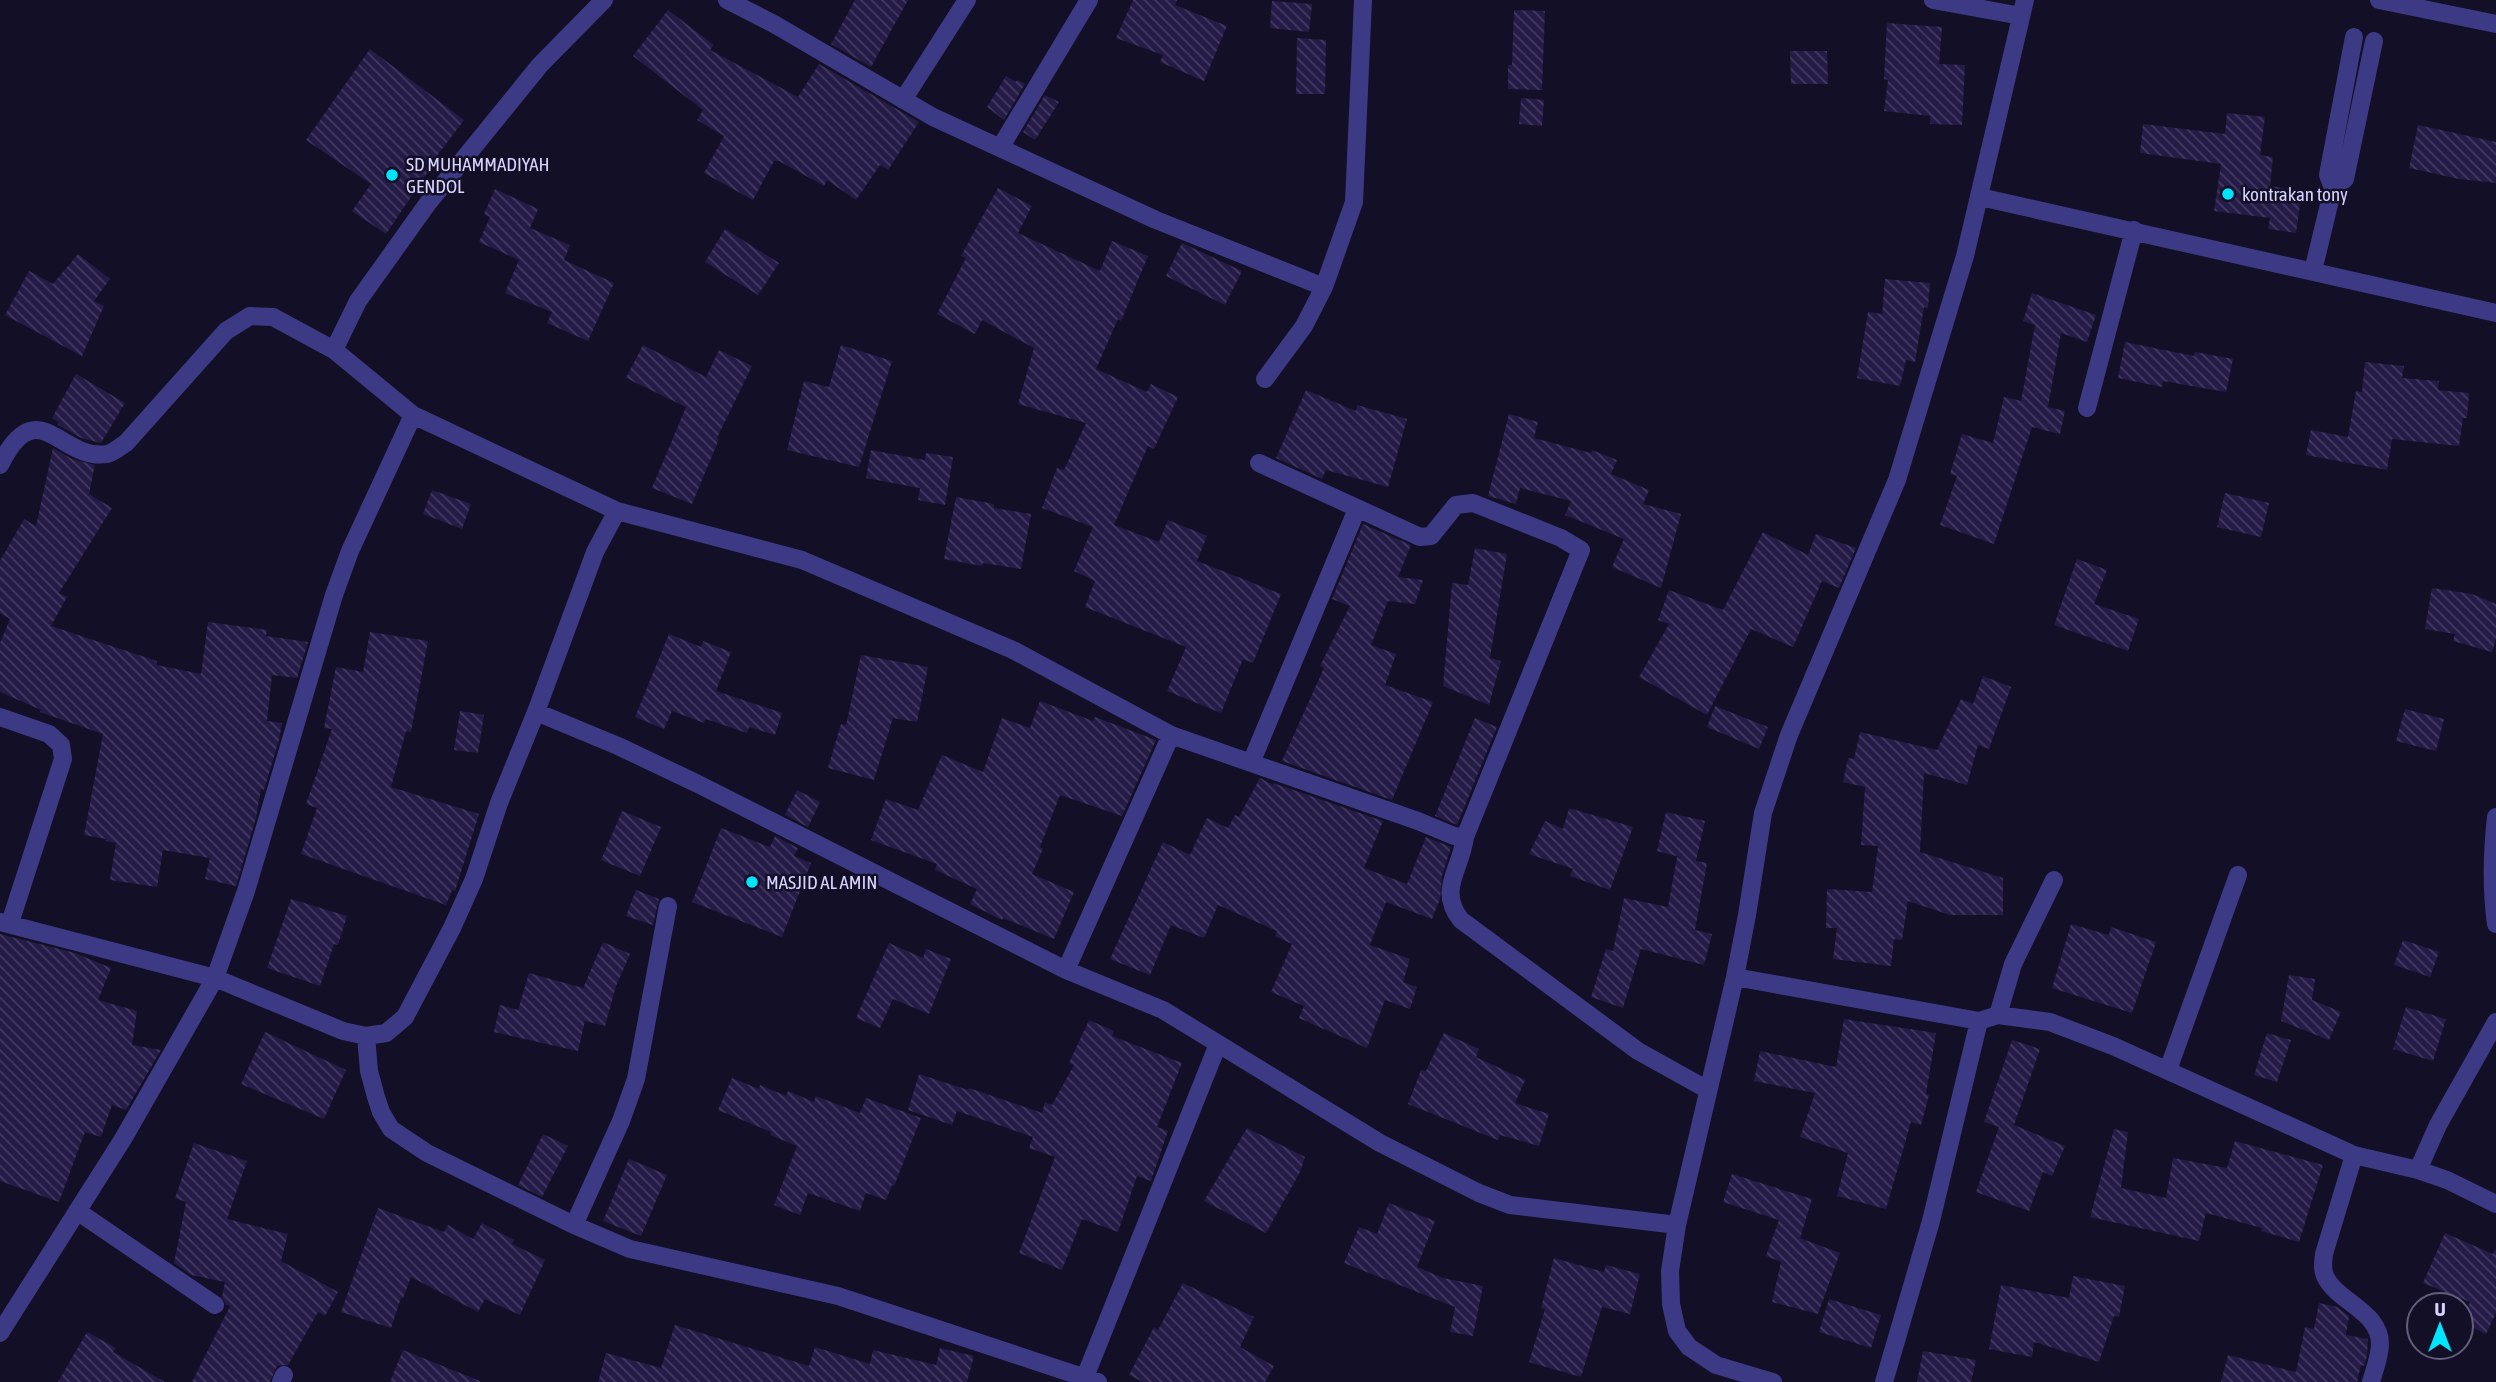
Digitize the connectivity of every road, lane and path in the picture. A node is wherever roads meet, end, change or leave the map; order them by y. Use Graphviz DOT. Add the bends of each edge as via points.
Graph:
graph roads {
  1 [pos="604,0"];
  2 [pos="727,0"];
  3 [pos="967,0"];
  4 [pos="1089,0"];
  5 [pos="1363,0"];
  6 [pos="1933,0"];
  7 [pos="2379,0"];
  8 [pos="2023,8"];
  9 [pos="2496,23"];
  10 [pos="2354,37"];
  11 [pos="2374,41"];
  12 [pos="903,100"];
  13 [pos="1000,148"];
  14 [pos="2333,188"];
  15 [pos="1980,197"];
  16 [pos="2134,230"];
  17 [pos="2314,271"];
  18 [pos="1324,287"];
  19 [pos="2496,313"];
  20 [pos="334,350"];
  21 [pos="1265,379"];
  22 [pos="2087,408"];
  23 [pos="413,415"];
  24 [pos="1259,463"];
  25 [pos="0,465"];
  26 [pos="1357,509"];
  27 [pos="617,511"];
  28 [pos="536,712"];
  29 [pos="0,717"];
  30 [pos="1171,736"];
  31 [pos="1251,763"];
  32 [pos="2496,817"];
  33 [pos="1465,837"];
  34 [pos="2238,875"];
  35 [pos="2054,880"];
  36 [pos="668,906"];
  37 [pos="5,922"];
  38 [pos="2496,925"];
  39 [pos="1066,970"];
  40 [pos="1734,977"];
  41 [pos="215,978"];
  42 [pos="1998,1015"];
  43 [pos="1979,1021"];
  44 [pos="2496,1022"];
  45 [pos="366,1036"];
  46 [pos="1218,1044"];
  47 [pos="2168,1070"];
  48 [pos="1708,1090"];
  49 [pos="2354,1155"];
  50 [pos="2418,1170"];
  51 [pos="2496,1204"];
  52 [pos="77,1211"];
  53 [pos="574,1224"];
  54 [pos="1677,1224"];
  55 [pos="215,1305"];
  56 [pos="0,1333"];
  57 [pos="1089,1380"];
  58 [pos="1773,1382"];
  59 [pos="1884,1382"];
  60 [pos="2371,1382"];
  1 -- 20 [label="street" via="540,65 428,203 358,301"];
  2 -- 12 [label="street"];
  3 -- 12 [label="street"];
  4 -- 13 [label="street"];
  5 -- 18 [label="street" via="1354,202"];
  6 -- 8 [label="street"];
  7 -- 9 [label="street"];
  8 -- 15 [label="street"];
  10 -- 14 [label="street" via="2328,175"];
  11 -- 14 [label="street" via="2345,179"];
  12 -- 13 [label="street"];
  13 -- 18 [label="street" via="1156,220"];
  14 -- 17 [label="street"];
  15 -- 16 [label="street"];
  15 -- 40 [label="street" via="1897,480 1789,735 1763,813"];
  16 -- 17 [label="street"];
  16 -- 22 [label="street"];
  17 -- 19 [label="street"];
  18 -- 21 [label="street" via="1304,326"];
  20 -- 23 [label="street"];
  20 -- 25 [label="street" via="273,317 250,316 226,331 126,443 107,454 88,452 41,430 26,432 11,442"];
  23 -- 27 [label="street"];
  23 -- 41 [label="street" via="338,584 246,891"];
  24 -- 26 [label="street"];
  26 -- 31 [label="street"];
  26 -- 33 [label="street" via="1425,537 1431,536 1456,505 1473,503 1581,550"];
  27 -- 28 [label="street" via="595,552"];
  27 -- 30 [label="street" via="802,560 1013,650"];
  28 -- 39 [label="street" via="696,783"];
  28 -- 45 [label="street" via="452,928 405,1017 386,1033"];
  29 -- 37 [label="street" via="49,734 61,745 63,759"];
  30 -- 31 [label="street"];
  30 -- 39 [label="street"];
  31 -- 33 [label="street"];
  32 -- 38 [label="street" via="2492,883"];
  33 -- 48 [label="street" via="1448,895 1461,920 1638,1051"];
  34 -- 47 [label="street"];
  35 -- 42 [label="street" via="2013,964"];
  36 -- 53 [label="street" via="636,1079"];
  37 -- 41 [label="street"];
  39 -- 46 [label="street" via="1163,1010"];
  40 -- 43 [label="street"];
  40 -- 48 [label="street"];
  41 -- 45 [label="street" via="343,1031"];
  41 -- 52 [label="street"];
  42 -- 43 [label="street"];
  42 -- 47 [label="street" via="2050,1022"];
  43 -- 59 [label="street" via="1931,1220"];
  44 -- 50 [label="street"];
  45 -- 53 [label="street" via="369,1071 391,1129 427,1153"];
  46 -- 54 [label="street" via="1380,1143 1479,1193 1510,1205"];
  46 -- 57 [label="street"];
  47 -- 49 [label="street"];
  48 -- 54 [label="street"];
  49 -- 50 [label="street"];
  49 -- 60 [label="street" via="2322,1266 2334,1289 2366,1314 2375,1328 2380,1343"];
  50 -- 51 [label="street"];
  52 -- 55 [label="street"];
  52 -- 56 [label="street"];
  53 -- 57 [label="street" via="630,1249 838,1296"];
  54 -- 58 [label="street" via="1670,1272 1677,1331 1689,1347 1716,1365"];
}
